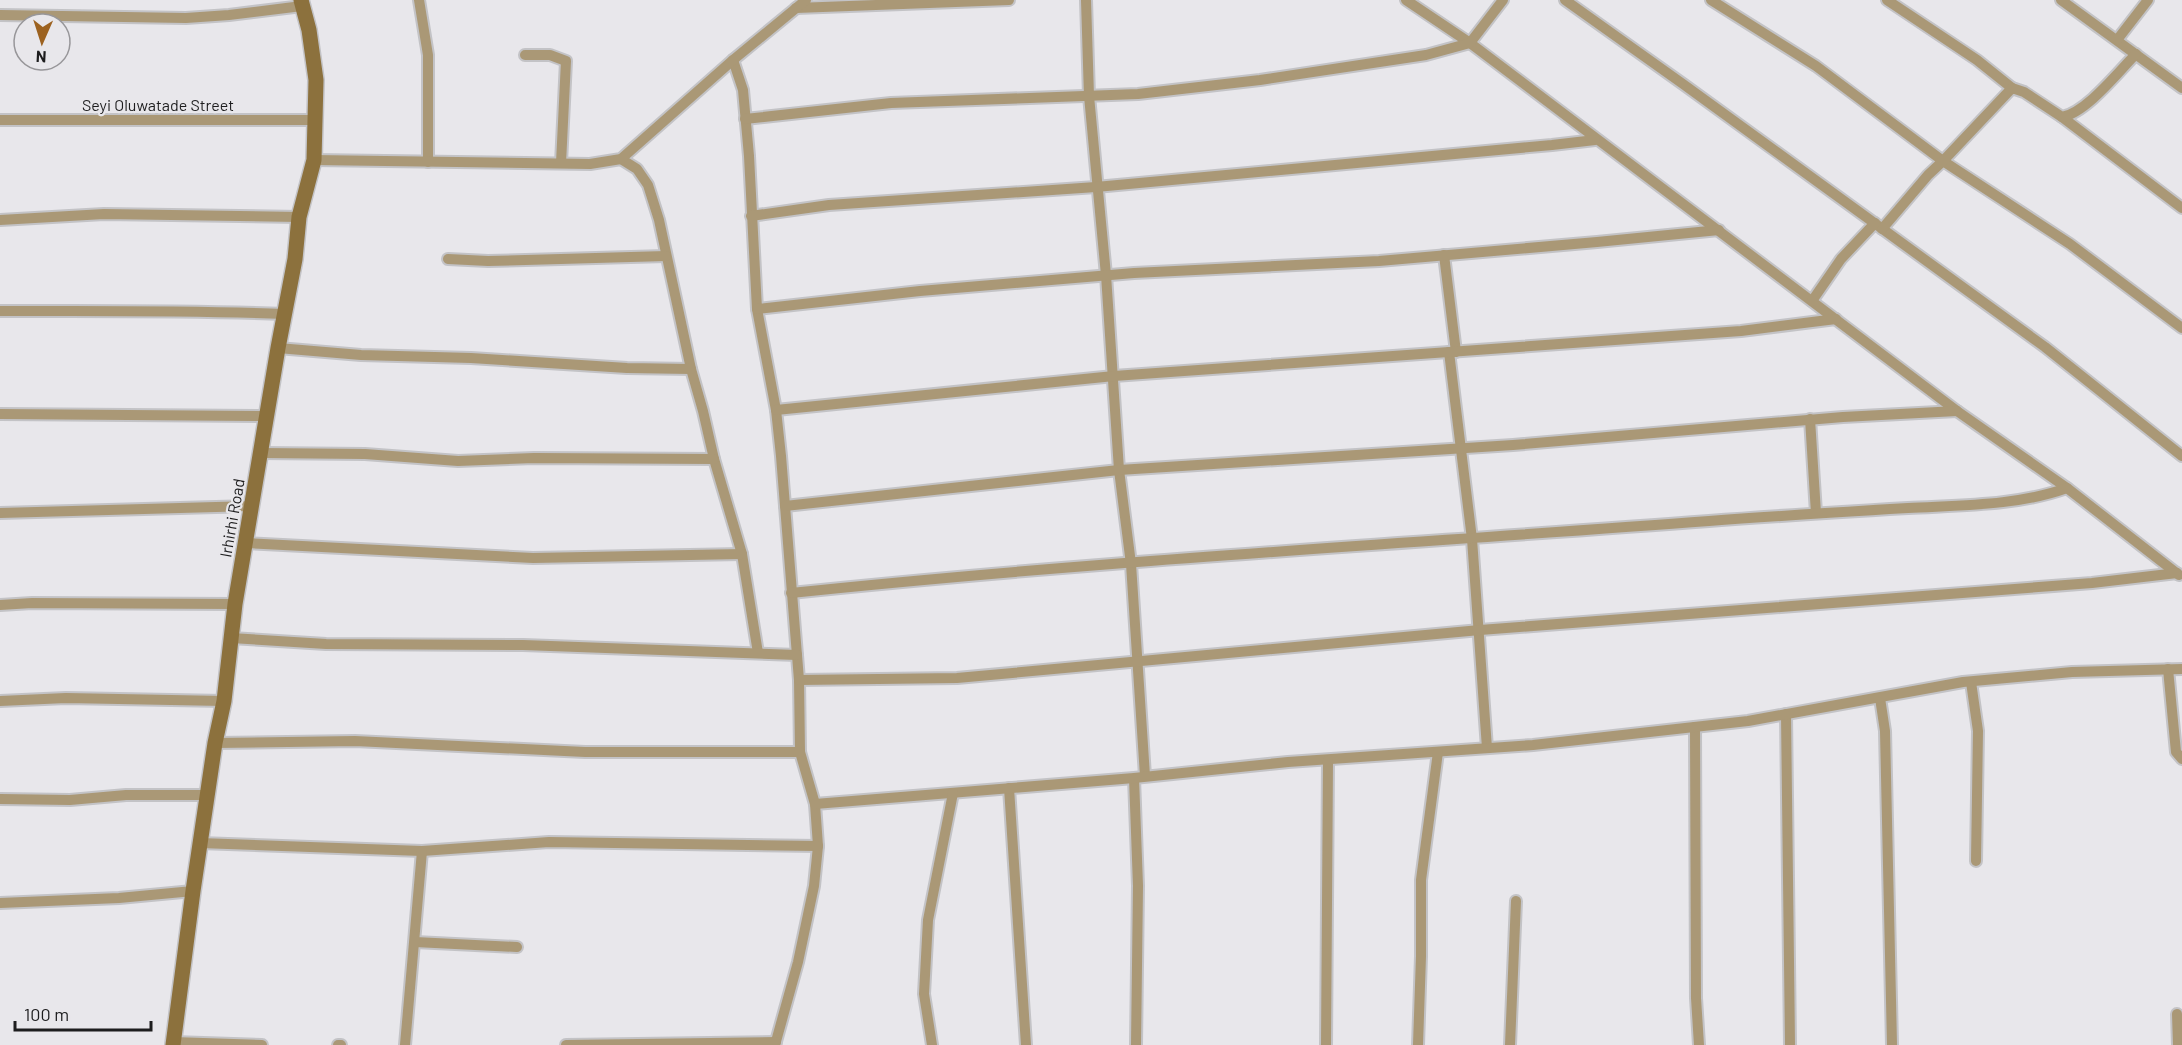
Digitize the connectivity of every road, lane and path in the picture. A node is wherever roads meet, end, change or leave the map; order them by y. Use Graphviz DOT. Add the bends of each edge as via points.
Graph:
graph roads {
  1 [pos="419,0"];
  2 [pos="806,0"];
  3 [pos="1009,0"];
  4 [pos="1086,0"];
  5 [pos="1406,0"];
  6 [pos="1503,0"];
  7 [pos="1565,0"];
  8 [pos="1711,0"];
  9 [pos="1887,0"];
  10 [pos="2061,0"];
  11 [pos="2148,0"];
  12 [pos="302,3"];
  13 [pos="795,8"];
  14 [pos="0,15"];
  15 [pos="2117,40"];
  16 [pos="1470,43"];
  17 [pos="2136,54"];
  18 [pos="525,55"];
  19 [pos="733,60"];
  20 [pos="2012,88"];
  21 [pos="2182,88"];
  22 [pos="1089,96"];
  23 [pos="2062,117"];
  24 [pos="745,118"];
  25 [pos="0,120"];
  26 [pos="316,120"];
  27 [pos="1595,140"];
  28 [pos="621,159"];
  29 [pos="314,160"];
  30 [pos="1943,161"];
  31 [pos="428,162"];
  32 [pos="561,163"];
  33 [pos="1096,187"];
  34 [pos="2182,208"];
  35 [pos="751,216"];
  36 [pos="299,217"];
  37 [pos="0,220"];
  38 [pos="1878,226"];
  39 [pos="1719,230"];
  40 [pos="1444,255"];
  41 [pos="666,256"];
  42 [pos="448,259"];
  43 [pos="1106,275"];
  44 [pos="1812,301"];
  45 [pos="757,309"];
  46 [pos="0,311"];
  47 [pos="285,314"];
  48 [pos="1836,319"];
  49 [pos="2182,328"];
  50 [pos="278,348"];
  51 [pos="1453,352"];
  52 [pos="691,369"];
  53 [pos="1114,376"];
  54 [pos="776,410"];
  55 [pos="1957,411"];
  56 [pos="0,414"];
  57 [pos="266,416"];
  58 [pos="1810,419"];
  59 [pos="1461,448"];
  60 [pos="261,453"];
  61 [pos="2182,456"];
  62 [pos="714,459"];
  63 [pos="1119,470"];
  64 [pos="2067,488"];
  65 [pos="252,506"];
  66 [pos="785,506"];
  67 [pos="0,513"];
  68 [pos="1816,513"];
  69 [pos="1472,539"];
  70 [pos="246,543"];
  71 [pos="742,554"];
  72 [pos="1131,564"];
  73 [pos="2180,575"];
  74 [pos="792,593"];
  75 [pos="0,604"];
  76 [pos="235,604"];
  77 [pos="1480,630"];
  78 [pos="231,638"];
  79 [pos="758,653"];
  80 [pos="797,655"];
  81 [pos="1137,663"];
  82 [pos="2168,669"];
  83 [pos="2182,669"];
  84 [pos="799,680"];
  85 [pos="1971,682"];
  86 [pos="1880,698"];
  87 [pos="0,700"];
  88 [pos="224,701"];
  89 [pos="1786,714"];
  90 [pos="1695,727"];
  91 [pos="215,743"];
  92 [pos="1487,748"];
  93 [pos="800,752"];
  94 [pos="1438,752"];
  95 [pos="1328,759"];
  96 [pos="2182,759"];
  97 [pos="1145,776"];
  98 [pos="1134,778"];
  99 [pos="1009,788"];
  100 [pos="953,792"];
  101 [pos="208,795"];
  102 [pos="0,799"];
  103 [pos="815,804"];
  104 [pos="200,843"];
  105 [pos="818,846"];
  106 [pos="422,851"];
  107 [pos="1976,861"];
  108 [pos="193,891"];
  109 [pos="1516,901"];
  110 [pos="0,903"];
  111 [pos="415,942"];
  112 [pos="517,947"];
  113 [pos="2177,1014"];
  114 [pos="173,1043"];
  115 [pos="776,1043"];
  116 [pos="262,1045"];
  117 [pos="405,1045"];
  118 [pos="566,1045"];
  119 [pos="932,1045"];
  120 [pos="1026,1045"];
  121 [pos="1137,1045"];
  122 [pos="1326,1045"];
  123 [pos="1418,1045"];
  124 [pos="1510,1045"];
  125 [pos="1699,1045"];
  126 [pos="1790,1045"];
  127 [pos="1892,1045"];
  128 [pos="2178,1045"];
  1 -- 31 [label="street" via="428,55"];
  2 -- 13 [label="street"];
  3 -- 13 [label="street"];
  4 -- 22 [label="street"];
  5 -- 16 [label="street"];
  6 -- 16 [label="street"];
  7 -- 38 [label="street"];
  8 -- 30 [label="street" via="1816,66"];
  9 -- 20 [label="street"];
  10 -- 15 [label="street"];
  11 -- 15 [label="street"];
  12 -- 14 [label="street" via="186,18"];
  12 -- 26 [label="street, Irhirhi Road" via="316,80"];
  13 -- 19 [label="street"];
  15 -- 17 [label="street"];
  16 -- 22 [label="street" via="1426,54 1260,80"];
  16 -- 27 [label="street"];
  17 -- 21 [label="street"];
  17 -- 23 [label="street" via="2088,102"];
  18 -- 32 [label="street" via="550,55 566,61"];
  19 -- 24 [label="street" via="743,90"];
  19 -- 28 [label="street"];
  20 -- 23 [label="street"];
  20 -- 30 [label="street"];
  22 -- 24 [label="street" via="891,103"];
  22 -- 33 [label="street"];
  23 -- 34 [label="street"];
  24 -- 35 [label="street"];
  25 -- 26 [label="street, Seyi Oluwatade Street"];
  26 -- 29 [label="street, Irhirhi Road"];
  27 -- 33 [label="street"];
  27 -- 39 [label="street"];
  28 -- 32 [label="street"];
  28 -- 41 [label="street" via="637,169 648,185"];
  29 -- 31 [label="street"];
  29 -- 36 [label="street, Irhirhi Road"];
  30 -- 38 [label="street"];
  30 -- 49 [label="street" via="2070,244"];
  31 -- 32 [label="street"];
  33 -- 35 [label="street" via="829,206"];
  33 -- 43 [label="street"];
  35 -- 45 [label="street"];
  36 -- 37 [label="street" via="104,214"];
  36 -- 47 [label="street, Irhirhi Road"];
  38 -- 44 [label="street" via="1841,259"];
  38 -- 61 [label="street" via="2045,347"];
  39 -- 40 [label="street"];
  39 -- 44 [label="street"];
  40 -- 43 [label="street"];
  40 -- 51 [label="street"];
  41 -- 42 [label="street"];
  41 -- 52 [label="street"];
  43 -- 45 [label="street"];
  43 -- 53 [label="street"];
  44 -- 48 [label="street"];
  45 -- 54 [label="street"];
  46 -- 47 [label="street" via="200,310"];
  47 -- 50 [label="street, Irhirhi Road"];
  48 -- 51 [label="street" via="1741,331"];
  48 -- 55 [label="street"];
  50 -- 52 [label="street"];
  50 -- 57 [label="street, Irhirhi Road"];
  51 -- 53 [label="street"];
  51 -- 59 [label="street"];
  52 -- 62 [label="street"];
  53 -- 54 [label="street"];
  53 -- 63 [label="street"];
  54 -- 66 [label="street"];
  55 -- 58 [label="street"];
  55 -- 64 [label="street"];
  56 -- 57 [label="street"];
  57 -- 60 [label="street, Irhirhi Road"];
  58 -- 59 [label="street"];
  58 -- 68 [label="street"];
  59 -- 63 [label="street"];
  59 -- 69 [label="street"];
  60 -- 62 [label="street" via="365,454 458,461"];
  60 -- 65 [label="street, Irhirhi Road"];
  62 -- 71 [label="street"];
  63 -- 66 [label="street"];
  63 -- 72 [label="street"];
  64 -- 68 [label="street" via="2045,496 1980,504"];
  64 -- 73 [label="street"];
  65 -- 67 [label="street"];
  65 -- 70 [label="street, Irhirhi Road"];
  66 -- 74 [label="street"];
  68 -- 69 [label="street"];
  69 -- 72 [label="street"];
  69 -- 77 [label="street"];
  70 -- 71 [label="street" via="532,558"];
  70 -- 76 [label="street, Irhirhi Road"];
  71 -- 79 [label="street"];
  72 -- 74 [label="street"];
  72 -- 81 [label="street"];
  73 -- 77 [label="street"];
  74 -- 80 [label="street"];
  75 -- 76 [label="street"];
  76 -- 78 [label="street, Irhirhi Road"];
  77 -- 81 [label="street"];
  77 -- 92 [label="street"];
  78 -- 79 [label="street" via="326,644 523,645"];
  78 -- 88 [label="street, Irhirhi Road"];
  79 -- 80 [label="street"];
  80 -- 84 [label="street"];
  81 -- 84 [label="street" via="957,678"];
  81 -- 97 [label="street"];
  82 -- 83 [label="street"];
  82 -- 85 [label="street" via="2072,672"];
  82 -- 96 [label="street" via="2176,752"];
  84 -- 93 [label="street"];
  85 -- 86 [label="street"];
  85 -- 107 [label="street" via="1978,731"];
  86 -- 89 [label="street"];
  86 -- 127 [label="street" via="1886,742"];
  87 -- 88 [label="street"];
  88 -- 91 [label="street, Irhirhi Road"];
  89 -- 90 [label="street"];
  89 -- 126 [label="street"];
  90 -- 92 [label="street"];
  90 -- 125 [label="street"];
  91 -- 93 [label="street" via="355,741 585,752"];
  91 -- 101 [label="street, Irhirhi Road"];
  92 -- 94 [label="street"];
  93 -- 103 [label="street"];
  94 -- 95 [label="street"];
  94 -- 123 [label="street" via="1421,880"];
  95 -- 97 [label="street"];
  95 -- 122 [label="street"];
  97 -- 98 [label="street"];
  98 -- 99 [label="street"];
  98 -- 121 [label="street"];
  99 -- 100 [label="street"];
  99 -- 120 [label="street"];
  100 -- 103 [label="street"];
  100 -- 119 [label="street" via="928,920 924,994"];
  101 -- 102 [label="street"];
  101 -- 104 [label="street, Irhirhi Road"];
  103 -- 105 [label="street"];
  104 -- 106 [label="street"];
  104 -- 108 [label="street, Irhirhi Road"];
  105 -- 106 [label="street" via="549,842"];
  105 -- 115 [label="street" via="798,962"];
  106 -- 111 [label="street"];
  108 -- 110 [label="street"];
  108 -- 114 [label="street, Irhirhi Road"];
  109 -- 124 [label="street"];
  111 -- 112 [label="street"];
  111 -- 117 [label="street"];
  113 -- 128 [label="street"];
  114 -- 116 [label="street"];
  115 -- 118 [label="street"];
}
